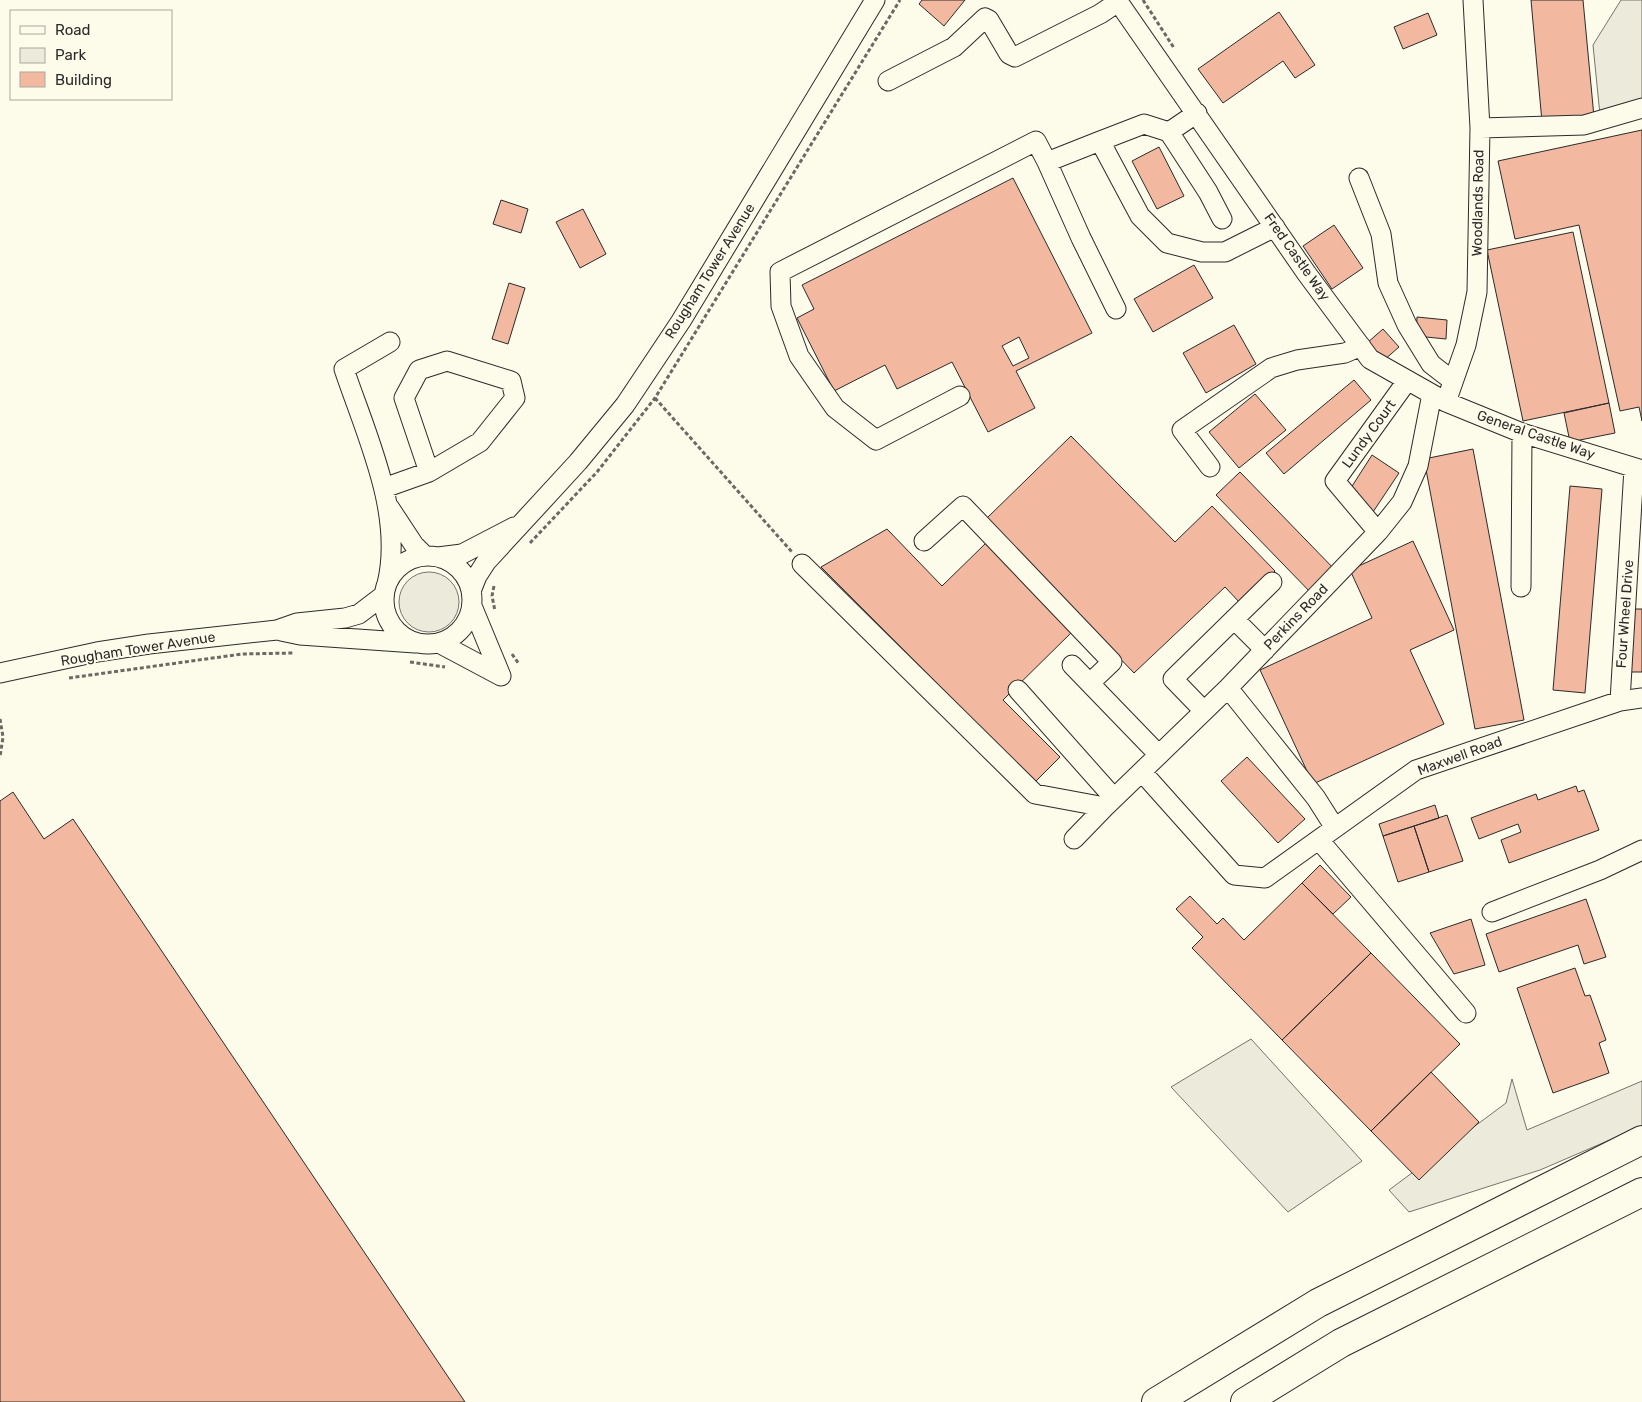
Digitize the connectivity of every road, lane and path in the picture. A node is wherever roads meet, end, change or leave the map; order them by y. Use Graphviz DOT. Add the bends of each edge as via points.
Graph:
graph roads {
  1 [pos="875,0"];
  2 [pos="1473,0"];
  3 [pos="1118,1"];
  4 [pos="888,81"];
  5 [pos="1642,108"];
  6 [pos="1197,113"];
  7 [pos="1480,128"];
  8 [pos="1169,132"];
  9 [pos="1100,142"];
  10 [pos="1047,162"];
  11 [pos="1359,178"];
  12 [pos="1222,219"];
  13 [pos="1275,227"];
  14 [pos="1116,309"];
  15 [pos="390,342"];
  16 [pos="1361,346"];
  17 [pos="1407,381"];
  18 [pos="1453,381"];
  19 [pos="960,396"];
  20 [pos="656,398"];
  21 [pos="1439,398"];
  22 [pos="1522,432"];
  23 [pos="1210,467"];
  24 [pos="1638,469"];
  25 [pos="429,472"];
  26 [pos="386,497"];
  27 [pos="520,524"];
  28 [pos="1378,532"];
  29 [pos="924,540"];
  30 [pos="432,557"];
  31 [pos="802,564"];
  32 [pos="1272,582"];
  33 [pos="1521,587"];
  34 [pos="386,590"];
  35 [pos="472,599"];
  36 [pos="1234,619"];
  37 [pos="277,630"];
  38 [pos="418,643"];
  39 [pos="439,643"];
  40 [pos="1265,650"];
  41 [pos="303,654"];
  42 [pos="404,661"];
  43 [pos="1072,665"];
  44 [pos="453,670"];
  45 [pos="0,673"];
  46 [pos="66,678"];
  47 [pos="1090,683"];
  48 [pos="1228,688"];
  49 [pos="1018,690"];
  50 [pos="1642,698"];
  51 [pos="1620,701"];
  52 [pos="1204,711"];
  53 [pos="0,719"];
  54 [pos="1159,756"];
  55 [pos="0,757"];
  56 [pos="1142,772"];
  57 [pos="1110,802"];
  58 [pos="1335,828"];
  59 [pos="1074,838"];
  60 [pos="1319,840"];
  61 [pos="1642,849"];
  62 [pos="1492,912"];
  63 [pos="1466,1013"];
  64 [pos="1642,1140"];
  65 [pos="1642,1192"];
  66 [pos="1156,1402"];
  67 [pos="1246,1402"];
  1 -- 27 [label="street, Rougham Tower Avenue" via="681,321 630,398 578,462"];
  2 -- 7 [label="street, Woodlands Road"];
  3 -- 4 [label="street" via="1100,14 1015,57 1009,54 985,18 954,47"];
  3 -- 6 [label="street, Fred Castle Way"];
  5 -- 7 [label="street" via="1584,125"];
  6 -- 8 [label="street"];
  6 -- 13 [label="street, Fred Castle Way"];
  7 -- 18 [label="street, Woodlands Road" via="1476,292 1466,345"];
  8 -- 9 [label="street" via="1144,124"];
  8 -- 12 [label="street"];
  9 -- 10 [label="street"];
  9 -- 13 [label="street" via="1140,216 1167,243 1202,252 1225,252"];
  10 -- 14 [label="street"];
  10 -- 19 [label="street" via="1036,142 780,272 781,306 799,356 835,408 876,440"];
  11 -- 18 [label="street" via="1381,234 1388,283 1407,325 1431,364"];
  13 -- 16 [label="street, Fred Castle Way"];
  15 -- 26 [label="street" via="344,369"];
  16 -- 17 [label="street, Fred Castle Way" via="1370,359"];
  16 -- 23 [label="street" via="1345,353 1297,360 1271,368 1182,430"];
  17 -- 21 [label="street, Fred Castle Way"];
  17 -- 28 [label="street, Lundy Court" via="1335,481"];
  18 -- 21 [label="street, Woodlands Road"];
  20 -- 31 [label="path"];
  21 -- 22 [label="street, General Castle Way"];
  21 -- 28 [label="street, Perkins Road" via="1418,466 1402,502"];
  22 -- 24 [label="street, General Castle Way"];
  22 -- 33 [label="street"];
  24 -- 51 [label="street, Four Wheel Drive"];
  25 -- 25 [label="street" via="480,442 515,398 511,381 447,361 419,370 404,398"];
  25 -- 26 [label="street"];
  26 -- 30 [label="street" via="414,545"];
  26 -- 34 [label="street" via="391,560"];
  27 -- 30 [label="street, Rougham Tower Avenue" via="462,554"];
  27 -- 35 [label="street, Rougham Tower Avenue" via="477,576"];
  28 -- 40 [label="street, Perkins Road"];
  29 -- 47 [label="street" via="963,506 1112,662"];
  30 -- 34 [label="street" via="413,559 402,565"];
  30 -- 35 [label="street" via="460,569"];
  31 -- 57 [label="street" via="1035,794"];
  32 -- 36 [label="street"];
  34 -- 37 [label="street, Rougham Tower Avenue" via="359,614 297,623"];
  34 -- 38 [label="street" via="385,608 392,625 406,638"];
  35 -- 39 [label="street" via="468,618 461,630"];
  35 -- 39 [label="street" via="501,676"];
  36 -- 40 [label="street"];
  36 -- 52 [label="street" via="1173,679"];
  37 -- 38 [label="street, Rougham Tower Avenue" via="300,635"];
  37 -- 45 [label="street, Rougham Tower Avenue" via="140,646"];
  38 -- 39 [label="street"];
  40 -- 48 [label="street, Perkins Road"];
  41 -- 46 [label="path" via="242,654"];
  42 -- 44 [label="path"];
  43 -- 47 [label="street"];
  47 -- 54 [label="street"];
  48 -- 52 [label="street, Perkins Road"];
  48 -- 58 [label="street" via="1316,798"];
  49 -- 57 [label="street"];
  50 -- 51 [label="street, Maxwell Road"];
  51 -- 58 [label="street, Maxwell Road" via="1416,770"];
  52 -- 54 [label="street, Perkins Road"];
  53 -- 55 [label="path" via="3,737"];
  54 -- 56 [label="street, Perkins Road"];
  56 -- 57 [label="street, Perkins Road"];
  56 -- 60 [label="street, Maxwell Road" via="1234,875 1265,878"];
  57 -- 59 [label="street, Perkins Road"];
  58 -- 60 [label="street, Maxwell Road"];
  60 -- 63 [label="street"];
  61 -- 62 [label="street" via="1600,870"];
  64 -- 66 [label="highway" via="1318,1302"];
  65 -- 67 [label="highway" via="1341,1343"];
}
